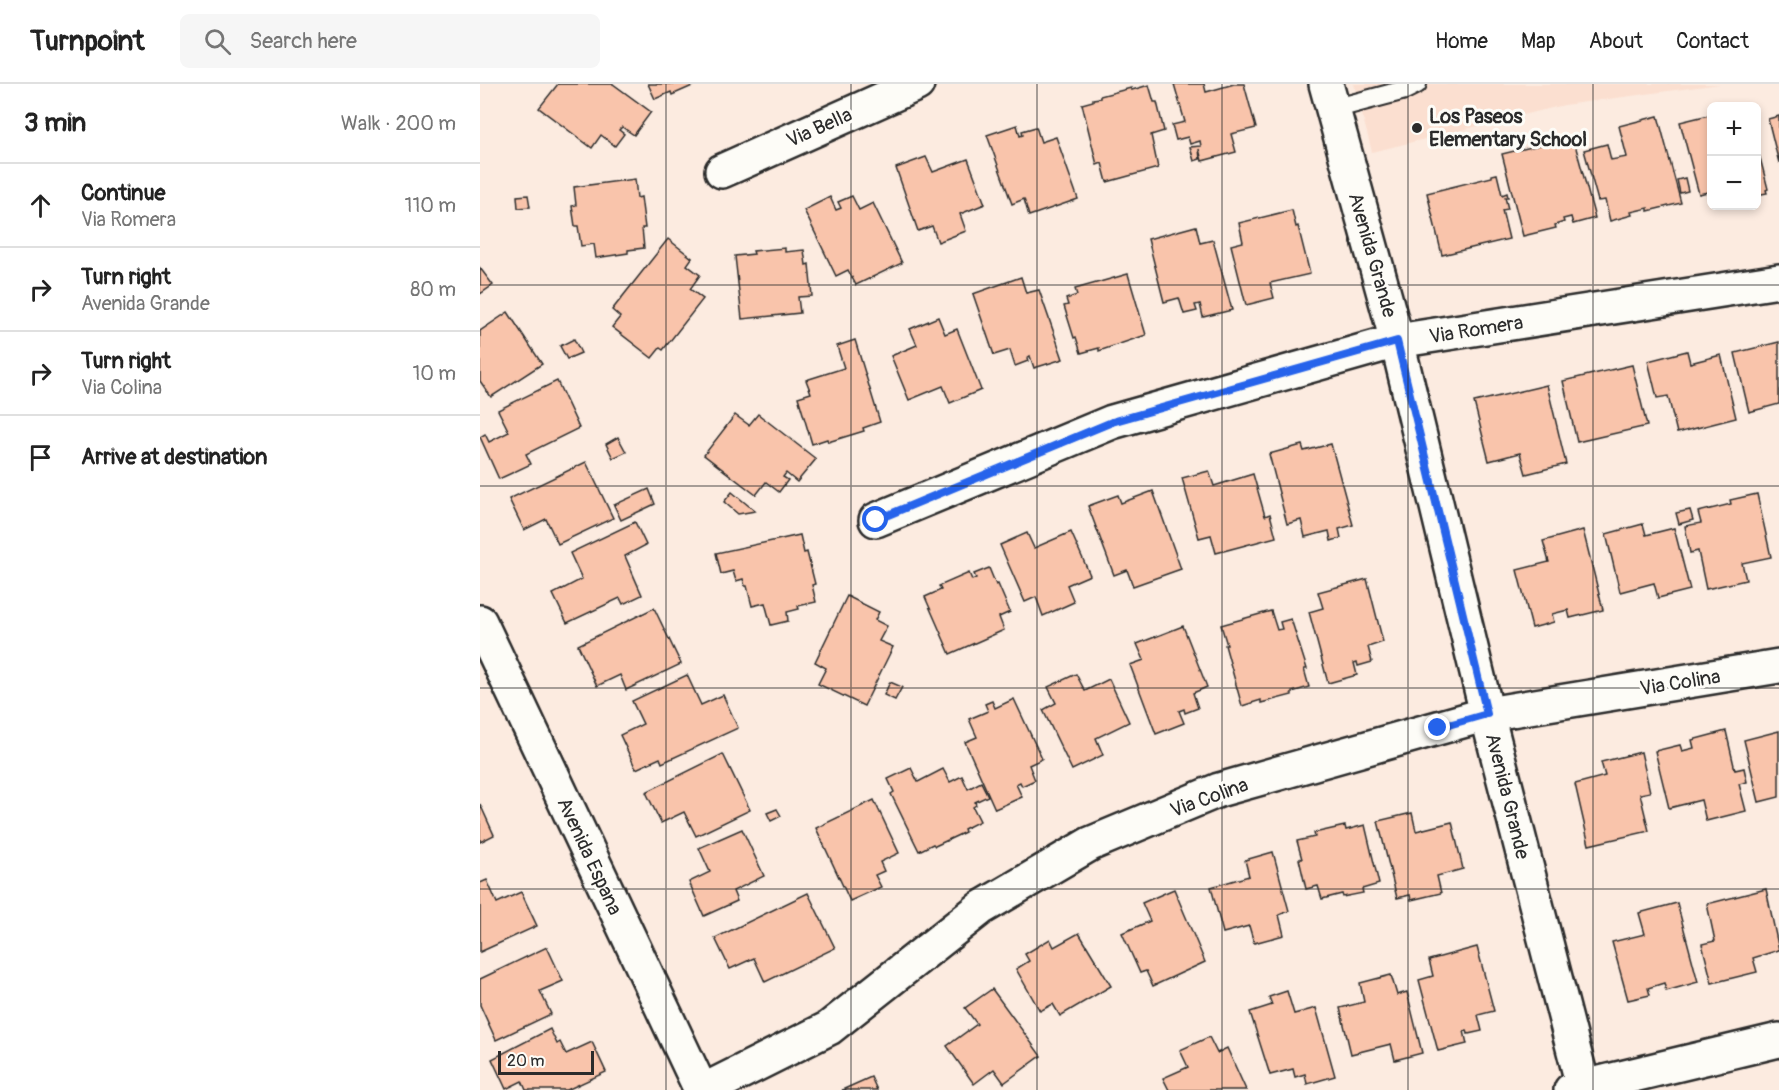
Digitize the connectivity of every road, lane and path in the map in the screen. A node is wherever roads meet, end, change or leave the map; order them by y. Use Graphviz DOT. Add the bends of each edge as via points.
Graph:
graph roads {
  1 [pos="917,84"];
  2 [pos="1417,84"];
  3 [pos="1329,97"];
  4 [pos="722,171"];
  5 [pos="1779,281"];
  6 [pos="1397,341"];
  7 [pos="876,520"];
  8 [pos="480,622"];
  9 [pos="1779,666"];
  10 [pos="1487,714"];
  11 [pos="1779,1040"];
  12 [pos="1579,1089"];
  13 [pos="700,1090"];
  14 [pos="705,1090"];
  1 -- 4 [label="street, Via Bella"];
  2 -- 3 [label="lane" via="1405,90"];
  3 -- 6 [label="street, Avenida Grande"];
  5 -- 6 [label="street, Via Romera"];
  6 -- 7 [label="street, Via Romera" via="1112,422"];
  6 -- 10 [label="street, Avenida Grande"];
  8 -- 13 [label="street, Avenida Espana"];
  9 -- 10 [label="street, Via Colina"];
  10 -- 12 [label="street, Avenida Grande"];
  10 -- 14 [label="street, Via Colina" via="1219,790 1090,844 981,908 829,1028"];
  11 -- 12 [label="street"];
}
